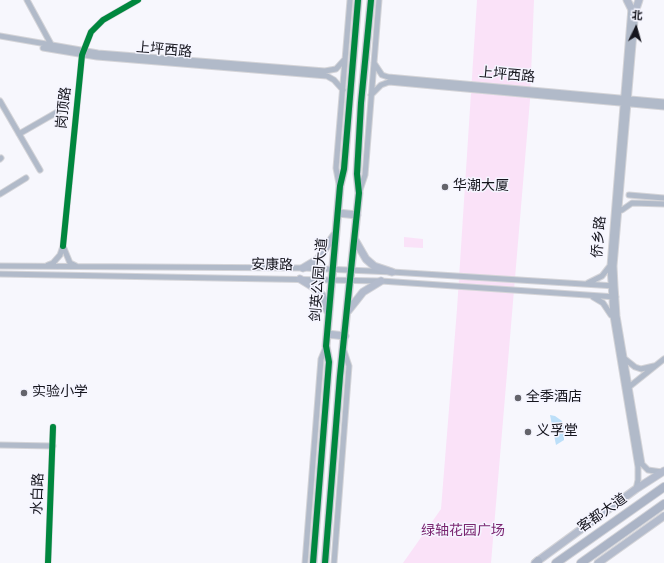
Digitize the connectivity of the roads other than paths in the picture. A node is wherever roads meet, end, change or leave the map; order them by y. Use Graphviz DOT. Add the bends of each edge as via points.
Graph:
graph roads {
  1 [pos="27,0"];
  2 [pos="138,0"];
  3 [pos="350,0"];
  4 [pos="358,0"];
  5 [pos="371,0"];
  6 [pos="379,0"];
  7 [pos="627,0"];
  8 [pos="639,0"];
  9 [pos="634,8"];
  10 [pos="0,38"];
  11 [pos="52,46"];
  12 [pos="83,53"];
  13 [pos="345,59"];
  14 [pos="374,62"];
  15 [pos="326,73"];
  16 [pos="388,79"];
  17 [pos="343,90"];
  18 [pos="371,95"];
  19 [pos="0,101"];
  20 [pos="626,102"];
  21 [pos="664,102"];
  22 [pos="66,107"];
  23 [pos="664,107"];
  24 [pos="19,134"];
  25 [pos="40,170"];
  26 [pos="26,178"];
  27 [pos="340,186"];
  28 [pos="359,193"];
  29 [pos="0,194"];
  30 [pos="629,195"];
  31 [pos="664,198"];
  32 [pos="664,204"];
  33 [pos="622,210"];
  34 [pos="338,213"];
  35 [pos="357,215"];
  36 [pos="336,232"];
  37 [pos="355,240"];
  38 [pos="63,246"];
  39 [pos="0,266"];
  40 [pos="45,266"];
  41 [pos="610,266"];
  42 [pos="78,267"];
  43 [pos="303,268"];
  44 [pos="333,270"];
  45 [pos="352,270"];
  46 [pos="392,272"];
  47 [pos="0,274"];
  48 [pos="300,279"];
  49 [pos="332,280"];
  50 [pos="351,280"];
  51 [pos="381,281"];
  52 [pos="579,284"];
  53 [pos="586,284"];
  54 [pos="612,286"];
  55 [pos="578,294"];
  56 [pos="591,295"];
  57 [pos="613,297"];
  58 [pos="348,312"];
  59 [pos="329,315"];
  60 [pos="613,316"];
  61 [pos="327,334"];
  62 [pos="346,336"];
  63 [pos="326,346"];
  64 [pos="344,351"];
  65 [pos="625,359"];
  66 [pos="664,359"];
  67 [pos="657,365"];
  68 [pos="629,387"];
  69 [pos="53,427"];
  70 [pos="0,445"];
  71 [pos="53,446"];
  72 [pos="640,465"];
  73 [pos="663,471"];
  74 [pos="664,487"];
  75 [pos="636,489"];
  76 [pos="664,504"];
  77 [pos="664,516"];
  78 [pos="313,552"];
  79 [pos="326,554"];
  80 [pos="536,562"];
  81 [pos="48,563"];
  82 [pos="305,563"];
  83 [pos="312,563"];
  84 [pos="325,563"];
  85 [pos="334,563"];
  86 [pos="556,563"];
  87 [pos="581,563"];
  88 [pos="598,563"];
  1 -- 11 [label="street"];
  2 -- 12 [label="street, 岗顶路" via="103,20 91,32"];
  3 -- 13 [label="street"];
  4 -- 27 [label="main road, 剑英公园大道" via="344,169"];
  5 -- 28 [label="main road" via="357,174"];
  6 -- 14 [label="street"];
  7 -- 9 [label="main road"];
  8 -- 9 [label="main road"];
  9 -- 20 [label="street, 侨乡路"];
  10 -- 11 [label="street, 上坪西路"];
  10 -- 12 [label="street, 上坪西路"];
  11 -- 12 [label="street, 上坪西路"];
  12 -- 15 [label="street, 上坪西路"];
  12 -- 38 [label="street, 岗顶路"];
  13 -- 15 [label="street"];
  13 -- 17 [label="street"];
  14 -- 16 [label="street" via="377,70"];
  14 -- 18 [label="street"];
  15 -- 17 [label="street"];
  16 -- 18 [label="street"];
  16 -- 20 [label="street, 上坪西路"];
  17 -- 27 [label="street" via="336,168"];
  18 -- 28 [label="street" via="365,175"];
  19 -- 24 [label="street"];
  20 -- 21 [label="street"];
  20 -- 23 [label="street"];
  20 -- 41 [label="street, 侨乡路"];
  20 -- 54 [label="street, 侨乡路"];
  22 -- 24 [label="street"];
  24 -- 25 [label="street"];
  26 -- 29 [label="street"];
  27 -- 34 [label="main road, 剑英公园大道"];
  28 -- 35 [label="main road"];
  30 -- 31 [label="street"];
  32 -- 33 [label="street" via="632,203"];
  34 -- 35 [label="main road"];
  34 -- 36 [label="main road, 剑英公园大道"];
  35 -- 37 [label="main road"];
  36 -- 43 [label="main road" via="323,254"];
  36 -- 44 [label="main road, 剑英公园大道"];
  37 -- 45 [label="main road"];
  37 -- 46 [label="main road" via="366,259 374,266"];
  38 -- 40 [label="street" via="53,263"];
  38 -- 42 [label="street" via="70,263"];
  39 -- 40 [label="street, 安康路"];
  40 -- 42 [label="street, 安康路"];
  41 -- 53 [label="street" via="602,276"];
  41 -- 54 [label="street, 侨乡路"];
  42 -- 43 [label="street, 安康路"];
  43 -- 44 [label="street, 安康路"];
  44 -- 45 [label="street, 安康路"];
  44 -- 49 [label="main road, 剑英公园大道"];
  45 -- 46 [label="street, 安康路"];
  45 -- 50 [label="main road"];
  46 -- 52 [label="street, 安康路"];
  47 -- 48 [label="street, 安康路"];
  48 -- 49 [label="street, 安康路"];
  48 -- 59 [label="main road" via="322,295"];
  49 -- 50 [label="street, 安康路"];
  49 -- 59 [label="main road, 剑英公园大道"];
  50 -- 51 [label="street, 安康路"];
  50 -- 58 [label="main road"];
  51 -- 55 [label="street, 安康路"];
  51 -- 58 [label="main road" via="363,292"];
  52 -- 53 [label="street, 安康路"];
  52 -- 55 [label="street"];
  53 -- 54 [label="street, 安康路"];
  54 -- 57 [label="street, 侨乡路"];
  55 -- 56 [label="street, 安康路"];
  56 -- 57 [label="street, 安康路"];
  56 -- 60 [label="street" via="603,303"];
  57 -- 60 [label="street, 侨乡路"];
  57 -- 65 [label="street, 侨乡路"];
  58 -- 62 [label="main road"];
  59 -- 61 [label="main road, 剑英公园大道"];
  60 -- 72 [label="street, 侨乡路"];
  61 -- 62 [label="main road"];
  61 -- 63 [label="main road, 剑英公园大道"];
  62 -- 64 [label="main road"];
  63 -- 78 [label="main road, 剑英公园大道" via="329,362"];
  63 -- 82 [label="street" via="321,359"];
  64 -- 79 [label="main road"];
  64 -- 85 [label="street" via="349,366"];
  65 -- 67 [label="street" via="641,369"];
  65 -- 68 [label="street, 侨乡路"];
  66 -- 67 [label="street"];
  67 -- 68 [label="street"];
  68 -- 72 [label="street, 侨乡路"];
  69 -- 71 [label="street, 水白路"];
  70 -- 71 [label="street"];
  71 -- 81 [label="street, 水白路"];
  72 -- 73 [label="street" via="648,470"];
  72 -- 75 [label="street"];
  73 -- 75 [label="main road"];
  74 -- 86 [label="highway, 客都大道"];
  75 -- 80 [label="main road"];
  76 -- 87 [label="highway, 客都大道"];
  77 -- 88 [label="main road"];
  78 -- 79 [label="main road"];
  78 -- 83 [label="main road, 剑英公园大道"];
  79 -- 84 [label="main road"];
}
